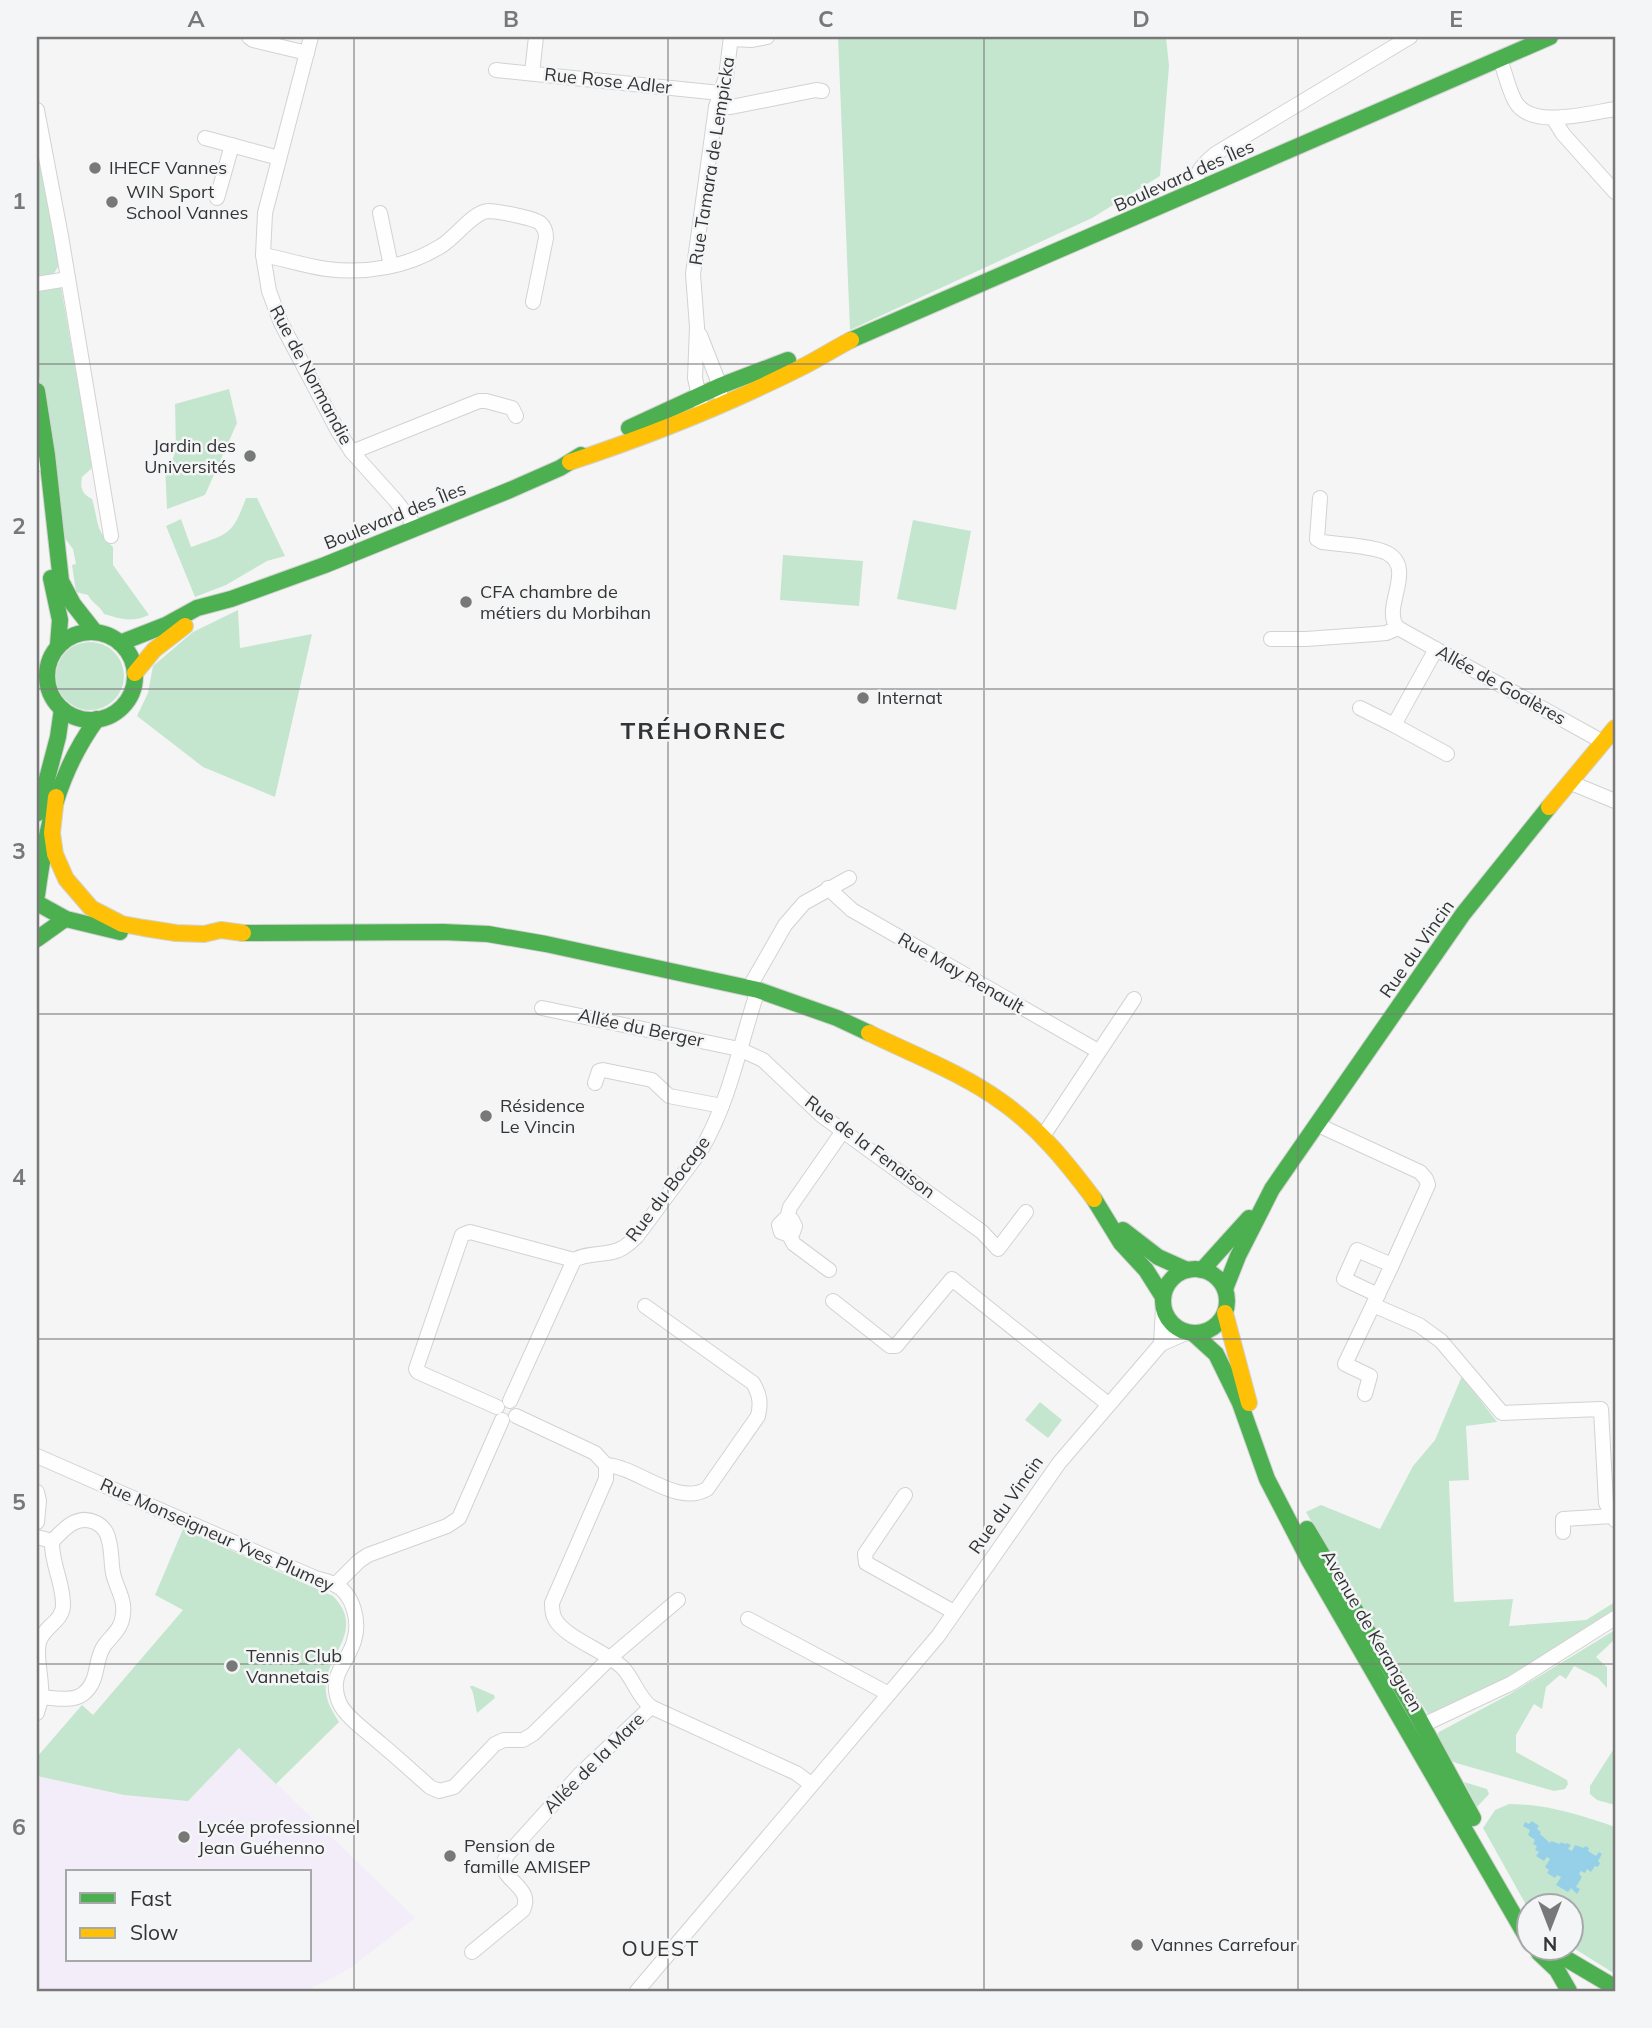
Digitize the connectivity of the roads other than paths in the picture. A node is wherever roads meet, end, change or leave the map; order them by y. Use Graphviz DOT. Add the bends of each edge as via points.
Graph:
graph roads {
  1 [pos="249,37"];
  2 [pos="311,37"];
  3 [pos="536,37"];
  4 [pos="766,37"];
  5 [pos="1410,37"];
  6 [pos="1550,37"];
  7 [pos="731,38"];
  8 [pos="307,53"];
  9 [pos="1500,59"];
  10 [pos="496,69"];
  11 [pos="532,73"];
  12 [pos="822,91"];
  13 [pos="718,100"];
  14 [pos="1615,109"];
  15 [pos="37,110"];
  16 [pos="1553,118"];
  17 [pos="205,138"];
  18 [pos="232,145"];
  19 [pos="279,158"];
  20 [pos="1196,191"];
  21 [pos="1615,192"];
  22 [pos="217,198"];
  23 [pos="380,213"];
  24 [pos="263,255"];
  25 [pos="391,267"];
  26 [pos="68,279"];
  27 [pos="37,284"];
  28 [pos="533,302"];
  29 [pos="697,327"];
  30 [pos="832,349"];
  31 [pos="720,386"];
  32 [pos="37,390"];
  33 [pos="700,404"];
  34 [pos="720,405"];
  35 [pos="516,416"];
  36 [pos="352,452"];
  37 [pos="37,462"];
  38 [pos="1320,498"];
  39 [pos="416,527"];
  40 [pos="111,536"];
  41 [pos="231,599"];
  42 [pos="1398,628"];
  43 [pos="95,632"];
  44 [pos="1271,639"];
  45 [pos="120,643"];
  46 [pos="58,645"];
  47 [pos="1436,649"];
  48 [pos="43,665"];
  49 [pos="135,673"];
  50 [pos="50,700"];
  51 [pos="1360,708"];
  52 [pos="97,719"];
  53 [pos="1394,725"];
  54 [pos="1615,728"];
  55 [pos="1603,743"];
  56 [pos="1447,754"];
  57 [pos="1569,782"];
  58 [pos="56,797"];
  59 [pos="1615,800"];
  60 [pos="37,823"];
  61 [pos="849,878"];
  62 [pos="828,888"];
  63 [pos="37,895"];
  64 [pos="37,903"];
  65 [pos="65,919"];
  66 [pos="176,933"];
  67 [pos="37,939"];
  68 [pos="754,989"];
  69 [pos="1134,999"];
  70 [pos="542,1008"];
  71 [pos="739,1049"];
  72 [pos="1098,1051"];
  73 [pos="595,1083"];
  74 [pos="722,1106"];
  75 [pos="1318,1125"];
  76 [pos="844,1131"];
  77 [pos="1043,1136"];
  78 [pos="1264,1202"];
  79 [pos="1098,1204"];
  80 [pos="1026,1212"];
  81 [pos="574,1260"];
  82 [pos="1392,1265"];
  83 [pos="829,1270"];
  84 [pos="1194,1270"];
  85 [pos="1225,1289"];
  86 [pos="1376,1300"];
  87 [pos="833,1301"];
  88 [pos="1163,1302"];
  89 [pos="645,1306"];
  90 [pos="1226,1313"];
  91 [pos="1190,1333"];
  92 [pos="1161,1343"];
  93 [pos="1365,1394"];
  94 [pos="1108,1404"];
  95 [pos="1608,1409"];
  96 [pos="506,1411"];
  97 [pos="1609,1436"];
  98 [pos="37,1456"];
  99 [pos="606,1465"];
  100 [pos="37,1492"];
  101 [pos="905,1495"];
  102 [pos="1614,1518"];
  103 [pos="37,1522"];
  104 [pos="1563,1532"];
  105 [pos="37,1537"];
  106 [pos="52,1541"];
  107 [pos="335,1585"];
  108 [pos="678,1600"];
  109 [pos="954,1612"];
  110 [pos="1615,1618"];
  111 [pos="748,1619"];
  112 [pos="611,1657"];
  113 [pos="889,1694"];
  114 [pos="41,1697"];
  115 [pos="651,1707"];
  116 [pos="37,1713"];
  117 [pos="1423,1725"];
  118 [pos="811,1784"];
  119 [pos="1516,1901"];
  120 [pos="1516,1919"];
  121 [pos="472,1952"];
  122 [pos="1550,1962"];
  123 [pos="1572,1962"];
  124 [pos="1612,1985"];
  125 [pos="636,1991"];
  126 [pos="1569,1991"];
  127 [pos="1582,1991"];
  1 -- 8 [label="street"];
  2 -- 8 [label="street, Rue de Normandie"];
  3 -- 11 [label="street"];
  4 -- 7 [label="street"];
  5 -- 20 [label="street" via="1215,155 1199,169"];
  6 -- 9 [label="main road, Boulevard des Îles"];
  7 -- 13 [label="street, Rue Tamara de Lempicka"];
  8 -- 19 [label="street, Rue de Normandie"];
  9 -- 16 [label="street" via="1515,102 1523,111"];
  9 -- 20 [label="main road, Boulevard des Îles"];
  10 -- 11 [label="street, Rue Rose Adler"];
  11 -- 13 [label="street, Rue Rose Adler"];
  12 -- 13 [label="street, Rue Rose Adler" via="731,107"];
  13 -- 29 [label="street, Rue Tamara de Lempicka" via="694,274"];
  14 -- 16 [label="street"];
  15 -- 26 [label="street"];
  16 -- 21 [label="street"];
  17 -- 18 [label="street"];
  18 -- 19 [label="street"];
  18 -- 22 [label="street"];
  19 -- 24 [label="street, Rue de Normandie" via="265,213"];
  20 -- 30 [label="main road, Boulevard des Îles"];
  23 -- 25 [label="street"];
  24 -- 25 [label="street" via="327,269"];
  24 -- 36 [label="street, Rue de Normandie" via="281,323"];
  25 -- 28 [label="street" via="438,248 480,213 492,211 537,221 545,228 546,237"];
  26 -- 27 [label="street"];
  26 -- 40 [label="street"];
  29 -- 31 [label="street, Rue Tamara de Lempicka"];
  29 -- 33 [label="street, Rue Tamara de Lempicka" via="695,378"];
  30 -- 31 [label="main road, Boulevard des Îles" via="817,349"];
  30 -- 34 [label="main road, Boulevard des Îles"];
  31 -- 33 [label="main road, Boulevard des Îles"];
  31 -- 34 [label="street"];
  32 -- 43 [label="main road" via="61,581"];
  33 -- 34 [label="main road, Boulevard des Îles"];
  33 -- 39 [label="main road, Boulevard des Îles" via="612,448"];
  35 -- 36 [label="street" via="511,408 479,401"];
  36 -- 39 [label="street, Rue de Normandie"];
  37 -- 46 [label="main road" via="47,563 60,620"];
  38 -- 42 [label="street" via="1317,539 1383,551 1395,559 1399,572 1392,619"];
  39 -- 41 [label="main road, Boulevard des Îles"];
  41 -- 45 [label="main road, Boulevard des Îles" via="197,608"];
  41 -- 49 [label="main road, Boulevard des Îles" via="170,637"];
  42 -- 44 [label="street" via="1375,635"];
  42 -- 47 [label="street, Allée de Goalères"];
  43 -- 45 [label="main road"];
  43 -- 46 [label="main road" via="82,632"];
  45 -- 49 [label="main road" via="128,651"];
  46 -- 48 [label="main road"];
  47 -- 53 [label="street"];
  47 -- 55 [label="street, Allée de Goalères"];
  48 -- 50 [label="main road"];
  49 -- 52 [label="main road" via="128,700 114,713"];
  50 -- 52 [label="main road" via="72,716"];
  50 -- 60 [label="main road" via="58,737"];
  51 -- 53 [label="street"];
  52 -- 58 [label="main road" via="78,745"];
  53 -- 56 [label="street"];
  54 -- 55 [label="main road, Rue du Vincin"];
  55 -- 57 [label="main road, Rue du Vincin"];
  57 -- 59 [label="street"];
  57 -- 75 [label="main road, Rue du Vincin" via="1463,914"];
  58 -- 63 [label="main road"];
  58 -- 66 [label="main road" via="55,854 78,895 91,908 122,924"];
  61 -- 62 [label="street, Rue du Bocage"];
  62 -- 68 [label="street, Rue du Bocage" via="804,903 785,925"];
  62 -- 72 [label="street, Rue May Renault" via="852,910"];
  64 -- 65 [label="main road"];
  65 -- 66 [label="main road" via="135,936"];
  65 -- 67 [label="main road"];
  66 -- 68 [label="main road" via="204,934 221,941 251,934 488,934"];
  68 -- 71 [label="street, Rue du Bocage"];
  68 -- 77 [label="main road" via="837,1018 956,1075 1001,1101"];
  69 -- 72 [label="street"];
  70 -- 71 [label="street, Allée du Berger"];
  71 -- 74 [label="street, Rue du Bocage"];
  71 -- 76 [label="street, Rue de la Fenaison" via="769,1064"];
  72 -- 77 [label="street"];
  73 -- 74 [label="street" via="603,1070 652,1080 669,1096"];
  74 -- 81 [label="street, Rue du Bocage" via="701,1150 637,1236 623,1248"];
  75 -- 78 [label="main road, Rue du Vincin"];
  75 -- 82 [label="street" via="1426,1178 1425,1194"];
  76 -- 80 [label="street, Rue de la Fenaison" via="982,1232 995,1252"];
  76 -- 83 [label="street" via="787,1219 795,1226 789,1235 794,1244"];
  77 -- 79 [label="main road"];
  78 -- 84 [label="main road, Rue du Vincin"];
  78 -- 85 [label="main road, Rue du Vincin"];
  79 -- 84 [label="main road" via="1158,1257"];
  79 -- 88 [label="main road" via="1121,1243 1146,1270"];
  81 -- 96 [label="street"];
  81 -- 96 [label="street, Rue du Bocage" via="470,1232 462,1235 416,1370"];
  82 -- 86 [label="street"];
  82 -- 86 [label="street" via="1357,1250 1344,1279"];
  84 -- 85 [label="main road" via="1212,1274"];
  84 -- 88 [label="main road" via="1171,1280"];
  85 -- 90 [label="main road"];
  86 -- 93 [label="street" via="1345,1364 1370,1376"];
  86 -- 95 [label="street" via="1441,1341 1502,1413"];
  87 -- 94 [label="street" via="890,1346 897,1346 954,1279"];
  88 -- 91 [label="main road" via="1172,1325"];
  88 -- 92 [label="street"];
  89 -- 99 [label="street" via="753,1383 759,1394 758,1416 707,1489 699,1493 680,1493 617,1465"];
  90 -- 91 [label="main road" via="1213,1328"];
  90 -- 117 [label="main road, Avenue de Keranguen" via="1262,1445 1321,1555"];
  91 -- 92 [label="street, Rue du Vincin"];
  91 -- 120 [label="main road, Avenue de Keranguen" via="1216,1354 1240,1403 1267,1479 1310,1562"];
  92 -- 94 [label="street, Rue du Vincin"];
  94 -- 109 [label="street, Rue du Vincin" via="1059,1463"];
  95 -- 97 [label="street"];
  96 -- 99 [label="street, Rue du Bocage" via="595,1452"];
  96 -- 107 [label="street" via="459,1518 368,1555"];
  97 -- 102 [label="street" via="1606,1503"];
  98 -- 107 [label="street, Rue Monseigneur Yves Plumey"];
  99 -- 112 [label="street" via="606,1479 552,1603 553,1617 561,1628"];
  100 -- 103 [label="street"];
  101 -- 109 [label="street" via="865,1554 866,1563"];
  102 -- 104 [label="street" via="1563,1519"];
  105 -- 106 [label="street"];
  106 -- 114 [label="street" via="63,1592 62,1610 38,1643"];
  106 -- 114 [label="street" via="72,1524 87,1520 101,1524 124,1601 123,1617 117,1633 103,1647 92,1686 81,1696"];
  107 -- 112 [label="street, Rue Monseigneur Yves Plumey" via="351,1603 357,1619 353,1645 338,1674 339,1703 439,1791 454,1787 495,1744 533,1734"];
  108 -- 112 [label="street"];
  109 -- 113 [label="street, Rue du Vincin"];
  110 -- 117 [label="street" via="1512,1683"];
  111 -- 113 [label="street"];
  112 -- 115 [label="street"];
  113 -- 118 [label="street, Rue du Vincin"];
  114 -- 116 [label="street"];
  115 -- 118 [label="street, Allée de la Mare"];
  115 -- 121 [label="street, Allée de la Mare" via="580,1774 507,1855 504,1872 523,1892 525,1905"];
  117 -- 119 [label="main road, Avenue de Keranguen"];
  118 -- 125 [label="street, Rue du Vincin"];
  122 -- 126 [label="main road"];
  123 -- 124 [label="main road"];
  124 -- 127 [label="main road"];
}
